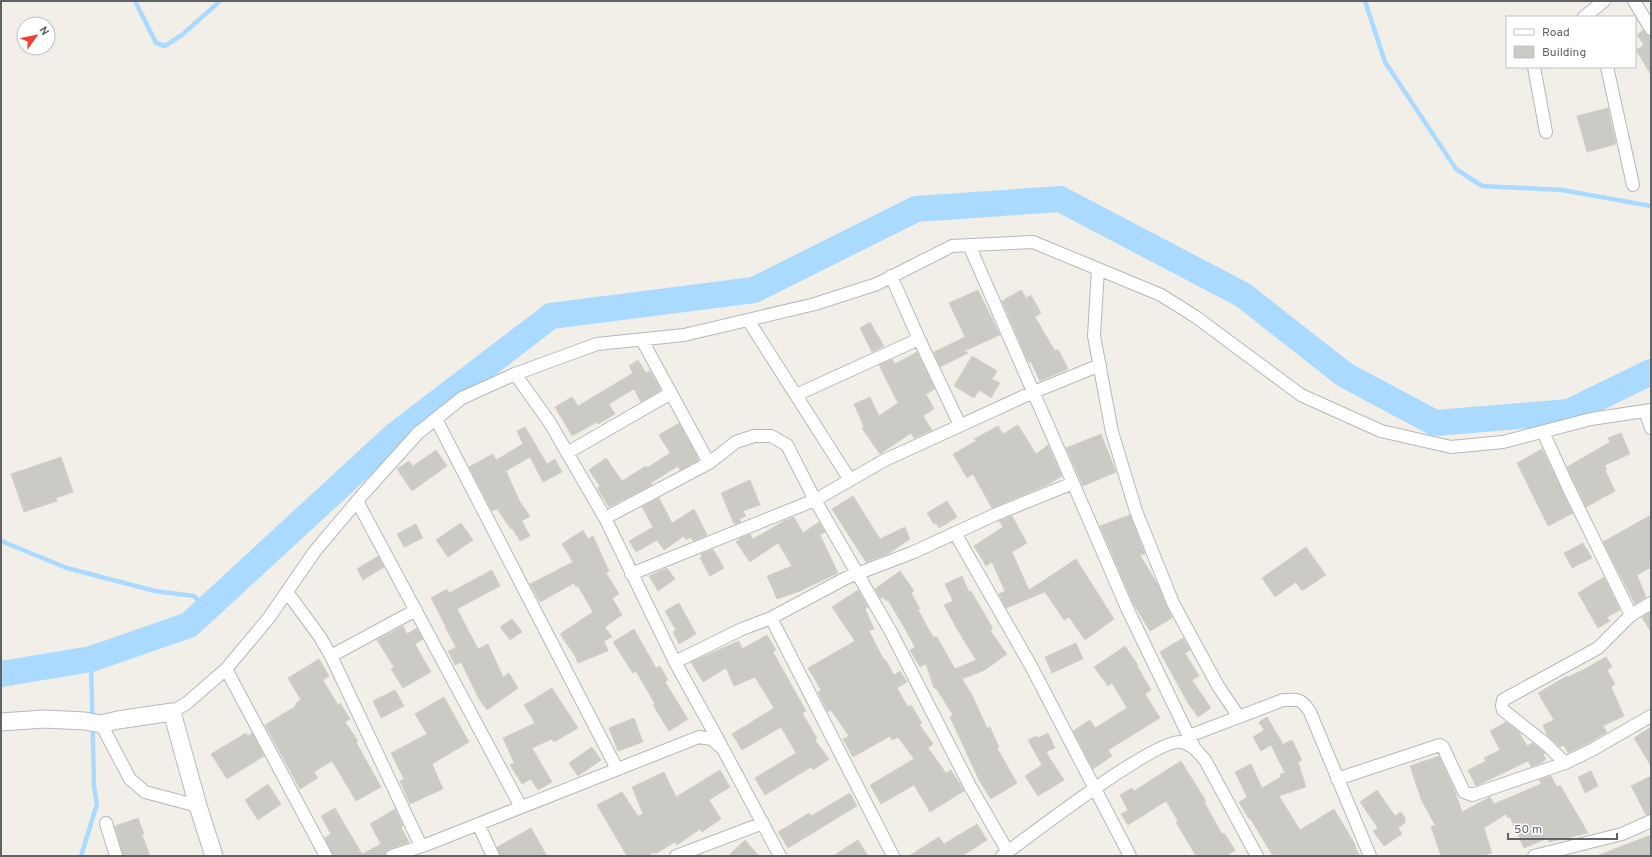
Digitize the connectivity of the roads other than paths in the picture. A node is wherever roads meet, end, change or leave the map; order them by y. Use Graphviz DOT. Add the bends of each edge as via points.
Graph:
graph roads {
  1 [pos="1604,1"];
  2 [pos="1634,1"];
  3 [pos="1595,13"];
  4 [pos="1651,29"];
  5 [pos="1534,68"];
  6 [pos="1607,68"];
  7 [pos="1546,132"];
  8 [pos="1633,185"];
  9 [pos="969,245"];
  10 [pos="1098,269"];
  11 [pos="891,276"];
  12 [pos="748,320"];
  13 [pos="919,339"];
  14 [pos="642,340"];
  15 [pos="1100,365"];
  16 [pos="515,374"];
  17 [pos="1034,392"];
  18 [pos="671,393"];
  19 [pos="796,395"];
  20 [pos="1648,410"];
  21 [pos="436,419"];
  22 [pos="960,425"];
  23 [pos="1651,428"];
  24 [pos="1543,432"];
  25 [pos="567,453"];
  26 [pos="709,463"];
  27 [pos="850,480"];
  28 [pos="1072,483"];
  29 [pos="815,500"];
  30 [pos="357,501"];
  31 [pos="605,518"];
  32 [pos="955,533"];
  33 [pos="631,574"];
  34 [pos="857,574"];
  35 [pos="287,592"];
  36 [pos="1651,603"];
  37 [pos="416,610"];
  38 [pos="1632,615"];
  39 [pos="771,618"];
  40 [pos="331,656"];
  41 [pos="675,662"];
  42 [pos="226,669"];
  43 [pos="172,712"];
  44 [pos="1651,716"];
  45 [pos="1239,717"];
  46 [pos="1,722"];
  47 [pos="95,723"];
  48 [pos="1191,741"];
  49 [pos="723,749"];
  50 [pos="1566,763"];
  51 [pos="617,769"];
  52 [pos="1337,779"];
  53 [pos="1095,789"];
  54 [pos="198,806"];
  55 [pos="521,808"];
  56 [pos="1651,820"];
  57 [pos="763,823"];
  58 [pos="106,824"];
  59 [pos="478,824"];
  60 [pos="421,846"];
  61 [pos="1005,854"];
  62 [pos="116,856"];
  63 [pos="214,856"];
  64 [pos="326,856"];
  65 [pos="392,856"];
  66 [pos="493,856"];
  67 [pos="676,856"];
  68 [pos="780,856"];
  69 [pos="893,856"];
  70 [pos="1130,856"];
  71 [pos="1257,856"];
  72 [pos="1370,856"];
  73 [pos="1534,856"];
  1 -- 3 [label="street"];
  2 -- 4 [label="street"];
  5 -- 7 [label="street"];
  6 -- 8 [label="street"];
  9 -- 10 [label="street" via="1033,242"];
  9 -- 11 [label="street" via="952,246"];
  9 -- 17 [label="street"];
  10 -- 15 [label="street" via="1094,336"];
  10 -- 24 [label="street" via="1161,295 1196,317 1302,396 1381,431 1451,447 1503,442"];
  11 -- 12 [label="street" via="877,284 815,304"];
  11 -- 13 [label="street"];
  12 -- 14 [label="street" via="684,335"];
  12 -- 19 [label="street"];
  13 -- 19 [label="street"];
  13 -- 22 [label="street"];
  14 -- 16 [label="street" via="597,344"];
  14 -- 18 [label="street"];
  15 -- 17 [label="street"];
  15 -- 45 [label="street" via="1112,432 1139,518 1172,603 1218,686"];
  16 -- 21 [label="street" via="462,398"];
  16 -- 25 [label="street" via="550,423"];
  17 -- 22 [label="street"];
  17 -- 28 [label="street"];
  18 -- 25 [label="street"];
  18 -- 26 [label="street"];
  19 -- 27 [label="street"];
  20 -- 23 [label="street"];
  20 -- 24 [label="street" via="1591,419"];
  21 -- 30 [label="street" via="418,433"];
  21 -- 51 [label="street"];
  22 -- 27 [label="street" via="884,460"];
  24 -- 38 [label="street"];
  25 -- 31 [label="street"];
  26 -- 29 [label="street" via="736,442 754,436 771,436 786,445"];
  26 -- 31 [label="street"];
  27 -- 29 [label="street"];
  28 -- 32 [label="street"];
  28 -- 48 [label="street" via="1127,608"];
  29 -- 33 [label="street"];
  29 -- 34 [label="street"];
  30 -- 35 [label="street" via="315,551"];
  30 -- 37 [label="street"];
  31 -- 33 [label="street"];
  32 -- 34 [label="street"];
  32 -- 53 [label="street" via="1031,666"];
  33 -- 41 [label="street"];
  34 -- 39 [label="street"];
  34 -- 61 [label="street" via="891,632"];
  35 -- 40 [label="street"];
  35 -- 42 [label="street"];
  36 -- 38 [label="street"];
  37 -- 40 [label="street"];
  37 -- 55 [label="street"];
  38 -- 50 [label="street" via="1598,648 1503,700 1503,710"];
  39 -- 41 [label="street" via="742,629"];
  39 -- 69 [label="street"];
  40 -- 60 [label="street"];
  41 -- 49 [label="street"];
  42 -- 43 [label="street" via="187,703"];
  42 -- 64 [label="street"];
  43 -- 47 [label="street"];
  43 -- 54 [label="street"];
  44 -- 50 [label="street"];
  45 -- 48 [label="street"];
  45 -- 52 [label="street" via="1283,700 1295,699 1305,703"];
  46 -- 47 [label="street" via="44,719"];
  47 -- 54 [label="street" via="137,786 145,792"];
  48 -- 53 [label="street" via="1172,743 1128,766"];
  48 -- 71 [label="street" via="1205,760"];
  49 -- 51 [label="street" via="712,739 699,737"];
  49 -- 57 [label="street"];
  50 -- 52 [label="street" via="1472,795 1464,792 1440,745"];
  51 -- 55 [label="street"];
  52 -- 72 [label="street"];
  53 -- 61 [label="street"];
  53 -- 70 [label="street"];
  54 -- 63 [label="street"];
  55 -- 59 [label="street"];
  56 -- 73 [label="street" via="1622,834"];
  57 -- 67 [label="street"];
  57 -- 68 [label="street"];
  58 -- 62 [label="street"];
  59 -- 60 [label="street"];
  59 -- 66 [label="street"];
  60 -- 65 [label="street"];
}
